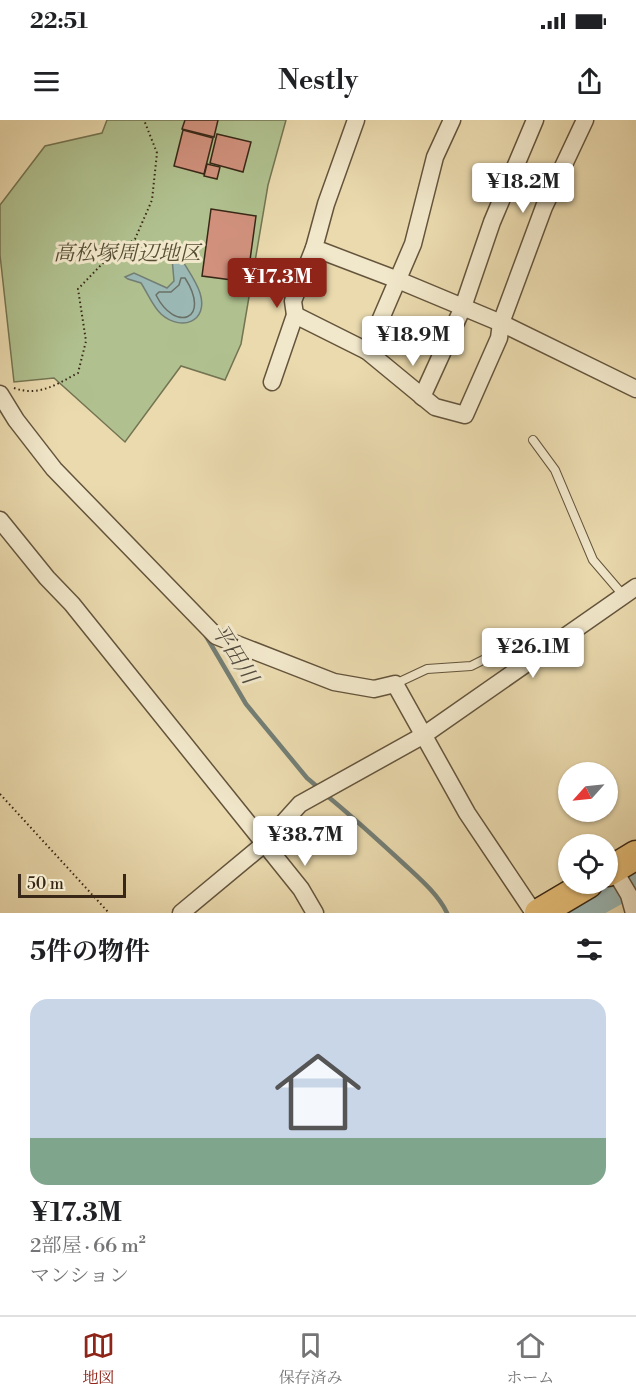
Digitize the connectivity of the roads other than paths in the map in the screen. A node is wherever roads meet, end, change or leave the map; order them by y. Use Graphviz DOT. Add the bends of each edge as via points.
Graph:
graph roads {
  1 [pos="356,120"];
  2 [pos="452,120"];
  3 [pos="535,120"];
  4 [pos="585,120"];
  5 [pos="314,248"];
  6 [pos="399,280"];
  7 [pos="463,307"];
  8 [pos="295,315"];
  9 [pos="501,323"];
  10 [pos="367,351"];
  11 [pos="272,382"];
  12 [pos="636,389"];
  13 [pos="6,391"];
  14 [pos="422,397"];
  15 [pos="533,440"];
  16 [pos="0,520"];
  17 [pos="632,596"];
  18 [pos="542,652"];
  19 [pos="394,684"];
  20 [pos="424,735"];
  21 [pos="264,844"];
  22 [pos="619,865"];
  23 [pos="571,894"];
  24 [pos="182,913"];
  25 [pos="315,913"];
  26 [pos="534,913"];
  27 [pos="539,913"];
  28 [pos="634,913"];
  1 -- 5 [label="street"];
  2 -- 6 [label="street" via="435,157 413,244"];
  3 -- 7 [label="street" via="492,222"];
  4 -- 9 [label="street" via="544,207"];
  5 -- 6 [label="street"];
  5 -- 8 [label="street" via="293,301"];
  6 -- 7 [label="street"];
  6 -- 10 [label="street"];
  7 -- 9 [label="street"];
  7 -- 14 [label="street"];
  8 -- 10 [label="street"];
  8 -- 11 [label="street"];
  9 -- 12 [label="street"];
  9 -- 14 [label="street" via="499,338 465,415 435,406"];
  10 -- 14 [label="street"];
  13 -- 19 [label="street" via="16,420 54,469 216,636 334,682 374,689"];
  15 -- 17 [label="lane" via="555,470 592,560"];
  16 -- 21 [label="street"];
  17 -- 18 [label="street"];
  18 -- 19 [label="lane" via="507,648 471,666 427,669"];
  18 -- 20 [label="street"];
  19 -- 20 [label="street"];
  20 -- 21 [label="street" via="310,797"];
  20 -- 26 [label="street" via="467,813"];
  21 -- 24 [label="street"];
  21 -- 25 [label="street"];
  22 -- 28 [label="street"];
  23 -- 27 [label="highway"];
}
